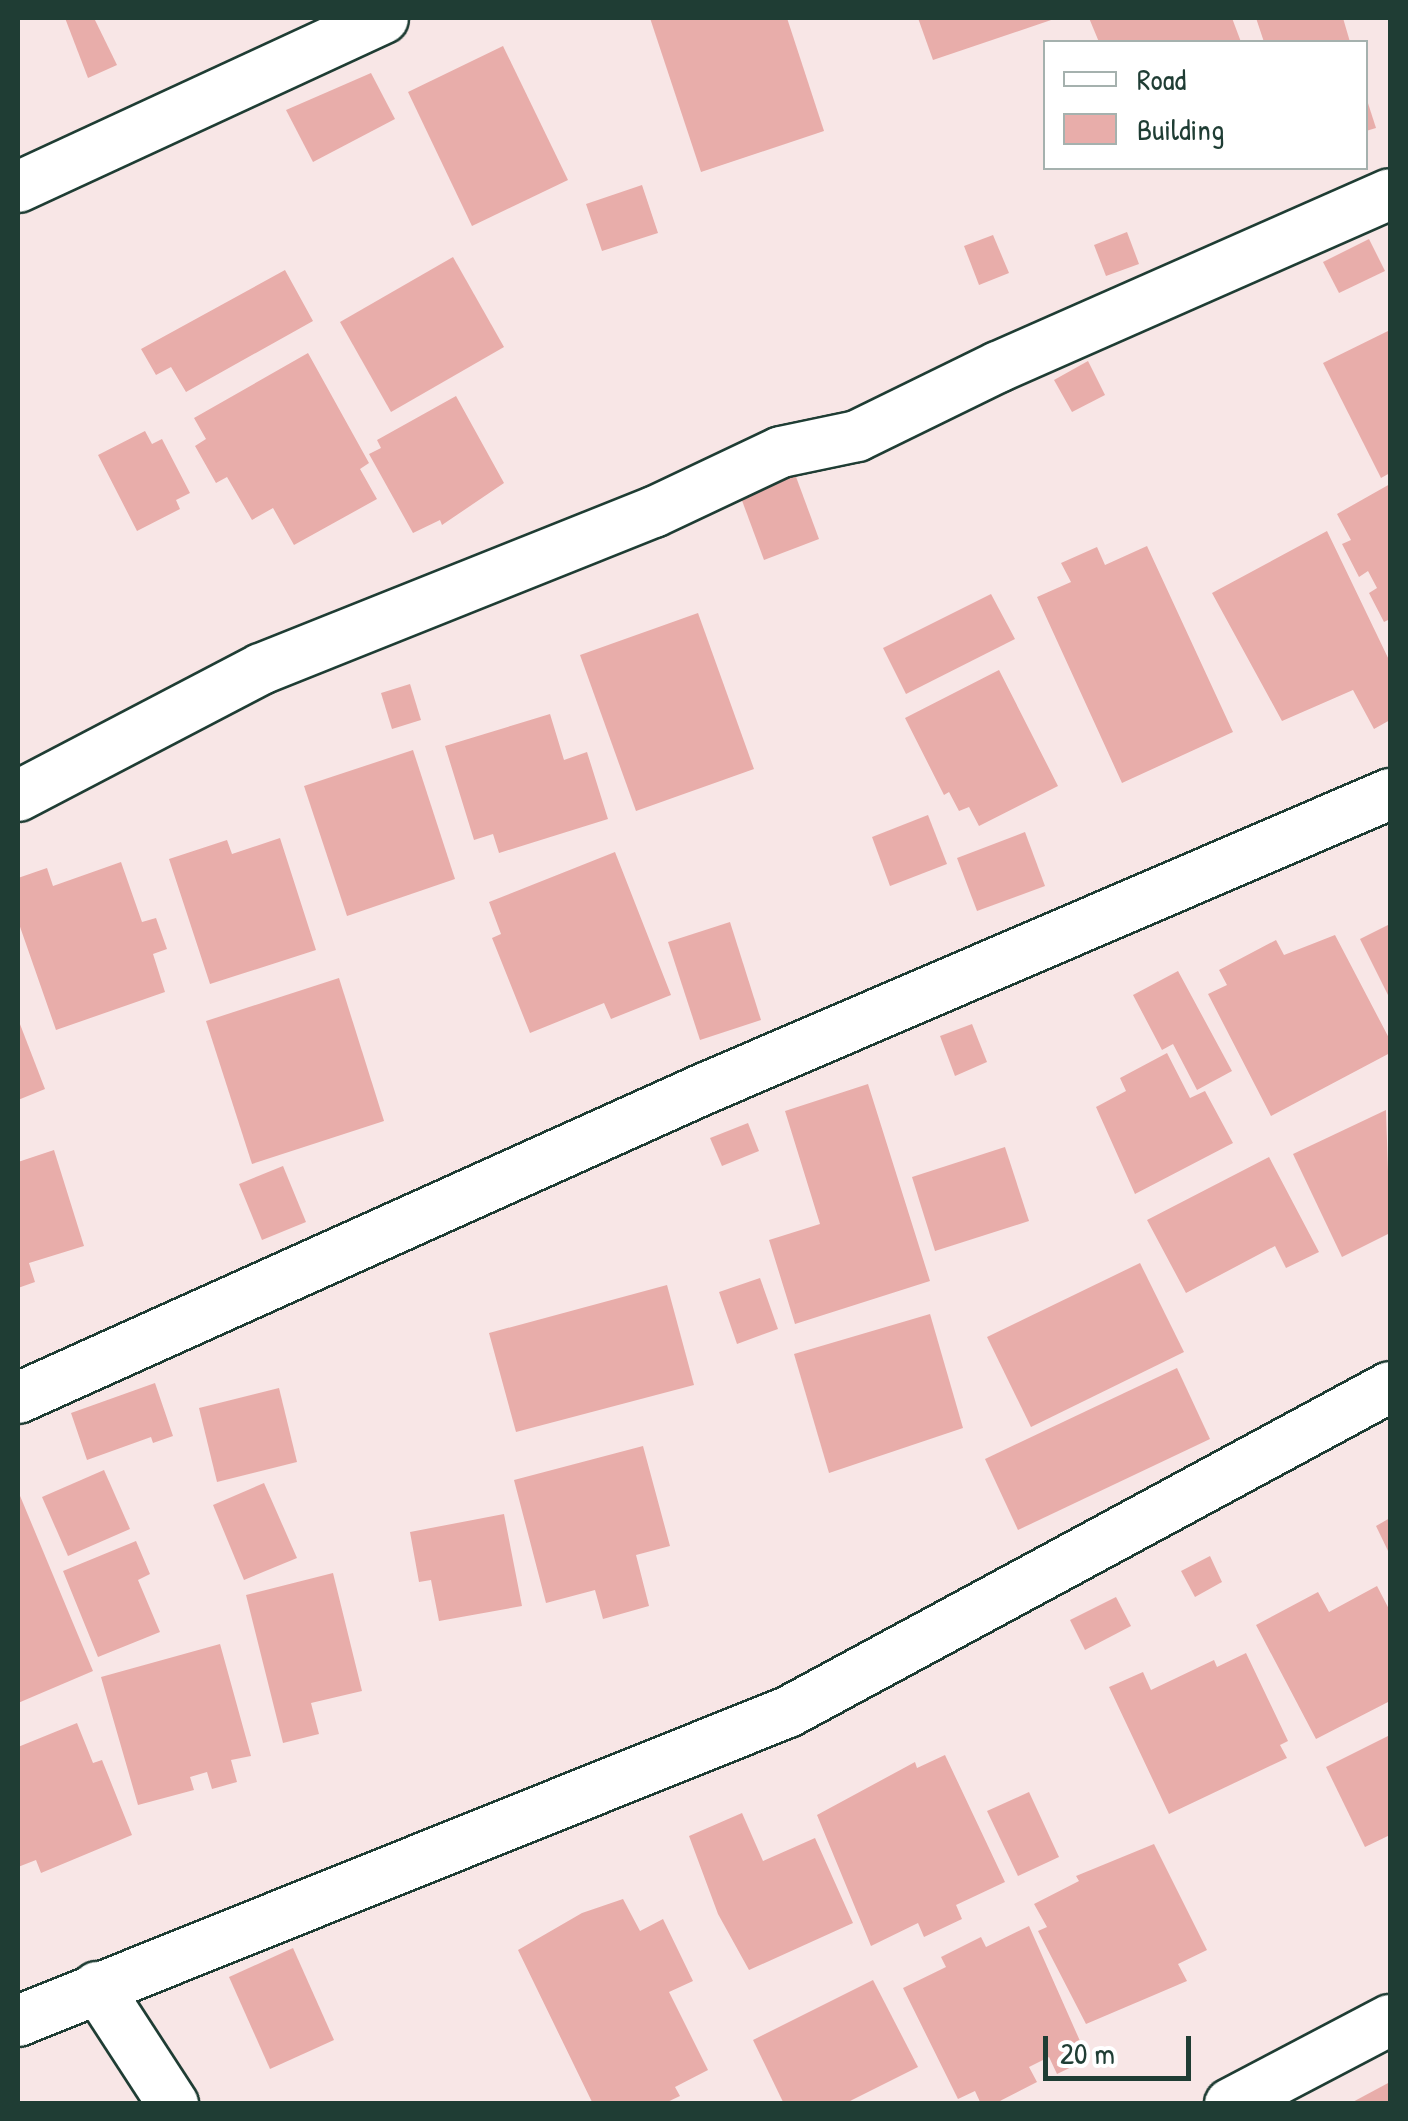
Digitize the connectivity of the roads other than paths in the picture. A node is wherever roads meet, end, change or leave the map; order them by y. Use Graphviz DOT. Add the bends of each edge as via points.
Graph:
graph roads {
  1 [pos="383,18"];
  2 [pos="18,187"];
  3 [pos="1390,194"];
  4 [pos="1390,794"];
  5 [pos="18,796"];
  6 [pos="1390,1387"];
  7 [pos="18,1398"];
  8 [pos="98,1987"];
  9 [pos="1390,2020"];
  10 [pos="18,2021"];
  11 [pos="174,2104"];
  12 [pos="1230,2104"];
  1 -- 2 [label="street"];
  3 -- 5 [label="street" via="857,436 781,452 654,512 261,669"];
  4 -- 7 [label="street" via="706,1088"];
  6 -- 8 [label="street" via="788,1712"];
  8 -- 10 [label="street"];
  8 -- 11 [label="street"];
  9 -- 12 [label="street"];
}
